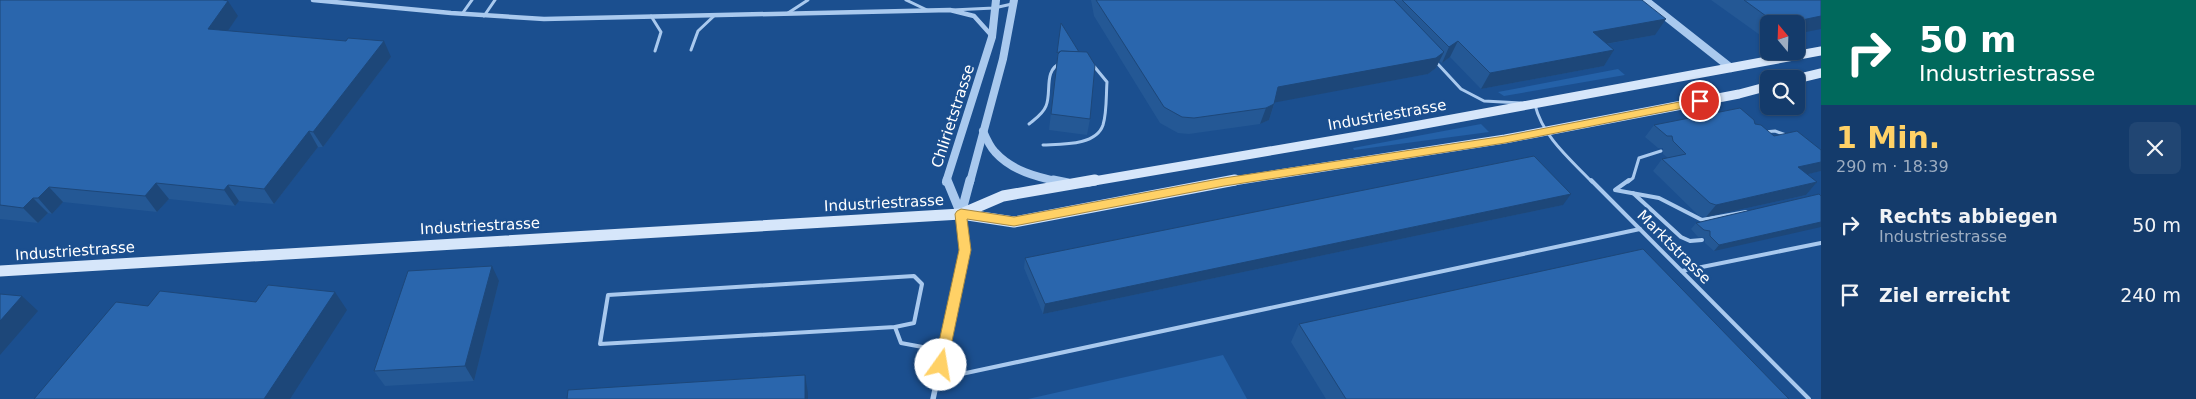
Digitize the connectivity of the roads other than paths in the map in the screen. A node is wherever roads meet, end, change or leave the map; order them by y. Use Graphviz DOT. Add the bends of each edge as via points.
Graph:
graph roads {
  1 [pos="313,0"];
  2 [pos="472,0"];
  3 [pos="495,0"];
  4 [pos="808,0"];
  5 [pos="906,0"];
  6 [pos="1645,0"];
  7 [pos="1014,2"];
  8 [pos="995,4"];
  9 [pos="950,10"];
  10 [pos="929,11"];
  11 [pos="462,14"];
  12 [pos="787,14"];
  13 [pos="715,15"];
  14 [pos="484,16"];
  15 [pos="651,16"];
  16 [pos="992,37"];
  17 [pos="691,50"];
  18 [pos="655,51"];
  19 [pos="1821,51"];
  20 [pos="1435,61"];
  21 [pos="1064,62"];
  22 [pos="1083,64"];
  23 [pos="1731,68"];
  24 [pos="1821,74"];
  25 [pos="1805,77"];
  26 [pos="1760,88"];
  27 [pos="1535,104"];
  28 [pos="1029,124"];
  29 [pos="983,131"];
  30 [pos="1544,131"];
  31 [pos="1761,132"];
  32 [pos="1788,137"];
  33 [pos="1043,145"];
  34 [pos="1660,151"];
  35 [pos="1078,185"];
  36 [pos="1615,190"];
  37 [pos="1603,192"];
  38 [pos="1628,192"];
  39 [pos="1754,210"];
  40 [pos="961,214"];
  41 [pos="1640,229"];
  42 [pos="1702,240"];
  43 [pos="1821,243"];
  44 [pos="0,271"];
  45 [pos="1682,271"];
  46 [pos="895,328"];
  47 [pos="944,351"];
  48 [pos="938,380"];
  49 [pos="933,399"];
  50 [pos="1809,399"];
  1 -- 11 [label="street"];
  2 -- 11 [label="lane"];
  3 -- 14 [label="lane"];
  4 -- 12 [label="lane"];
  5 -- 10 [label="lane"];
  6 -- 23 [label="street"];
  7 -- 8 [label="lane"];
  7 -- 29 [label="street, Chlirietstrasse" via="1003,59"];
  8 -- 9 [label="lane"];
  8 -- 16 [label="street, Chlirietstrasse"];
  9 -- 10 [label="street"];
  9 -- 16 [label="street" via="974,16"];
  10 -- 12 [label="street"];
  11 -- 14 [label="street"];
  12 -- 13 [label="street"];
  13 -- 15 [label="street"];
  13 -- 17 [label="lane" via="698,31"];
  14 -- 15 [label="street" via="544,19"];
  15 -- 18 [label="lane" via="661,32"];
  16 -- 40 [label="street, Chlirietstrasse" via="946,182"];
  19 -- 23 [label="main road, Industriestrasse"];
  20 -- 27 [label="lane" via="1461,88 1484,101"];
  21 -- 28 [label="lane" via="1052,68 1046,106"];
  22 -- 33 [label="lane" via="1099,70 1107,82 1103,125 1093,138"];
  23 -- 27 [label="main road, Industriestrasse"];
  24 -- 25 [label="main road"];
  26 -- 30 [label="main road, Industriestrasse"];
  27 -- 30 [label="lane, Marktstrasse"];
  27 -- 35 [label="main road, Industriestrasse"];
  29 -- 35 [label="street" via="994,152 1016,168 1034,177"];
  29 -- 40 [label="street, Chlirietstrasse"];
  30 -- 37 [label="lane, Marktstrasse"];
  30 -- 40 [label="main road, Industriestrasse" via="1224,182 1014,222"];
  31 -- 32 [label="lane" via="1775,131"];
  34 -- 36 [label="lane" via="1640,158 1632,178"];
  35 -- 40 [label="main road, Industriestrasse" via="1004,196"];
  36 -- 37 [label="lane"];
  36 -- 38 [label="lane"];
  37 -- 41 [label="lane, Marktstrasse"];
  38 -- 39 [label="lane" via="1659,198 1702,220"];
  38 -- 42 [label="lane" via="1640,198 1681,237 1690,241"];
  40 -- 44 [label="main road, Industriestrasse"];
  40 -- 47 [label="street" via="965,250"];
  41 -- 45 [label="lane, Marktstrasse"];
  41 -- 48 [label="lane"];
  43 -- 45 [label="lane"];
  45 -- 50 [label="lane, Marktstrasse"];
  46 -- 46 [label="lane" via="876,328 600,344 608,295 914,276 922,284 914,323"];
  46 -- 47 [label="lane" via="901,343"];
  47 -- 48 [label="street"];
  48 -- 49 [label="street"];
}
